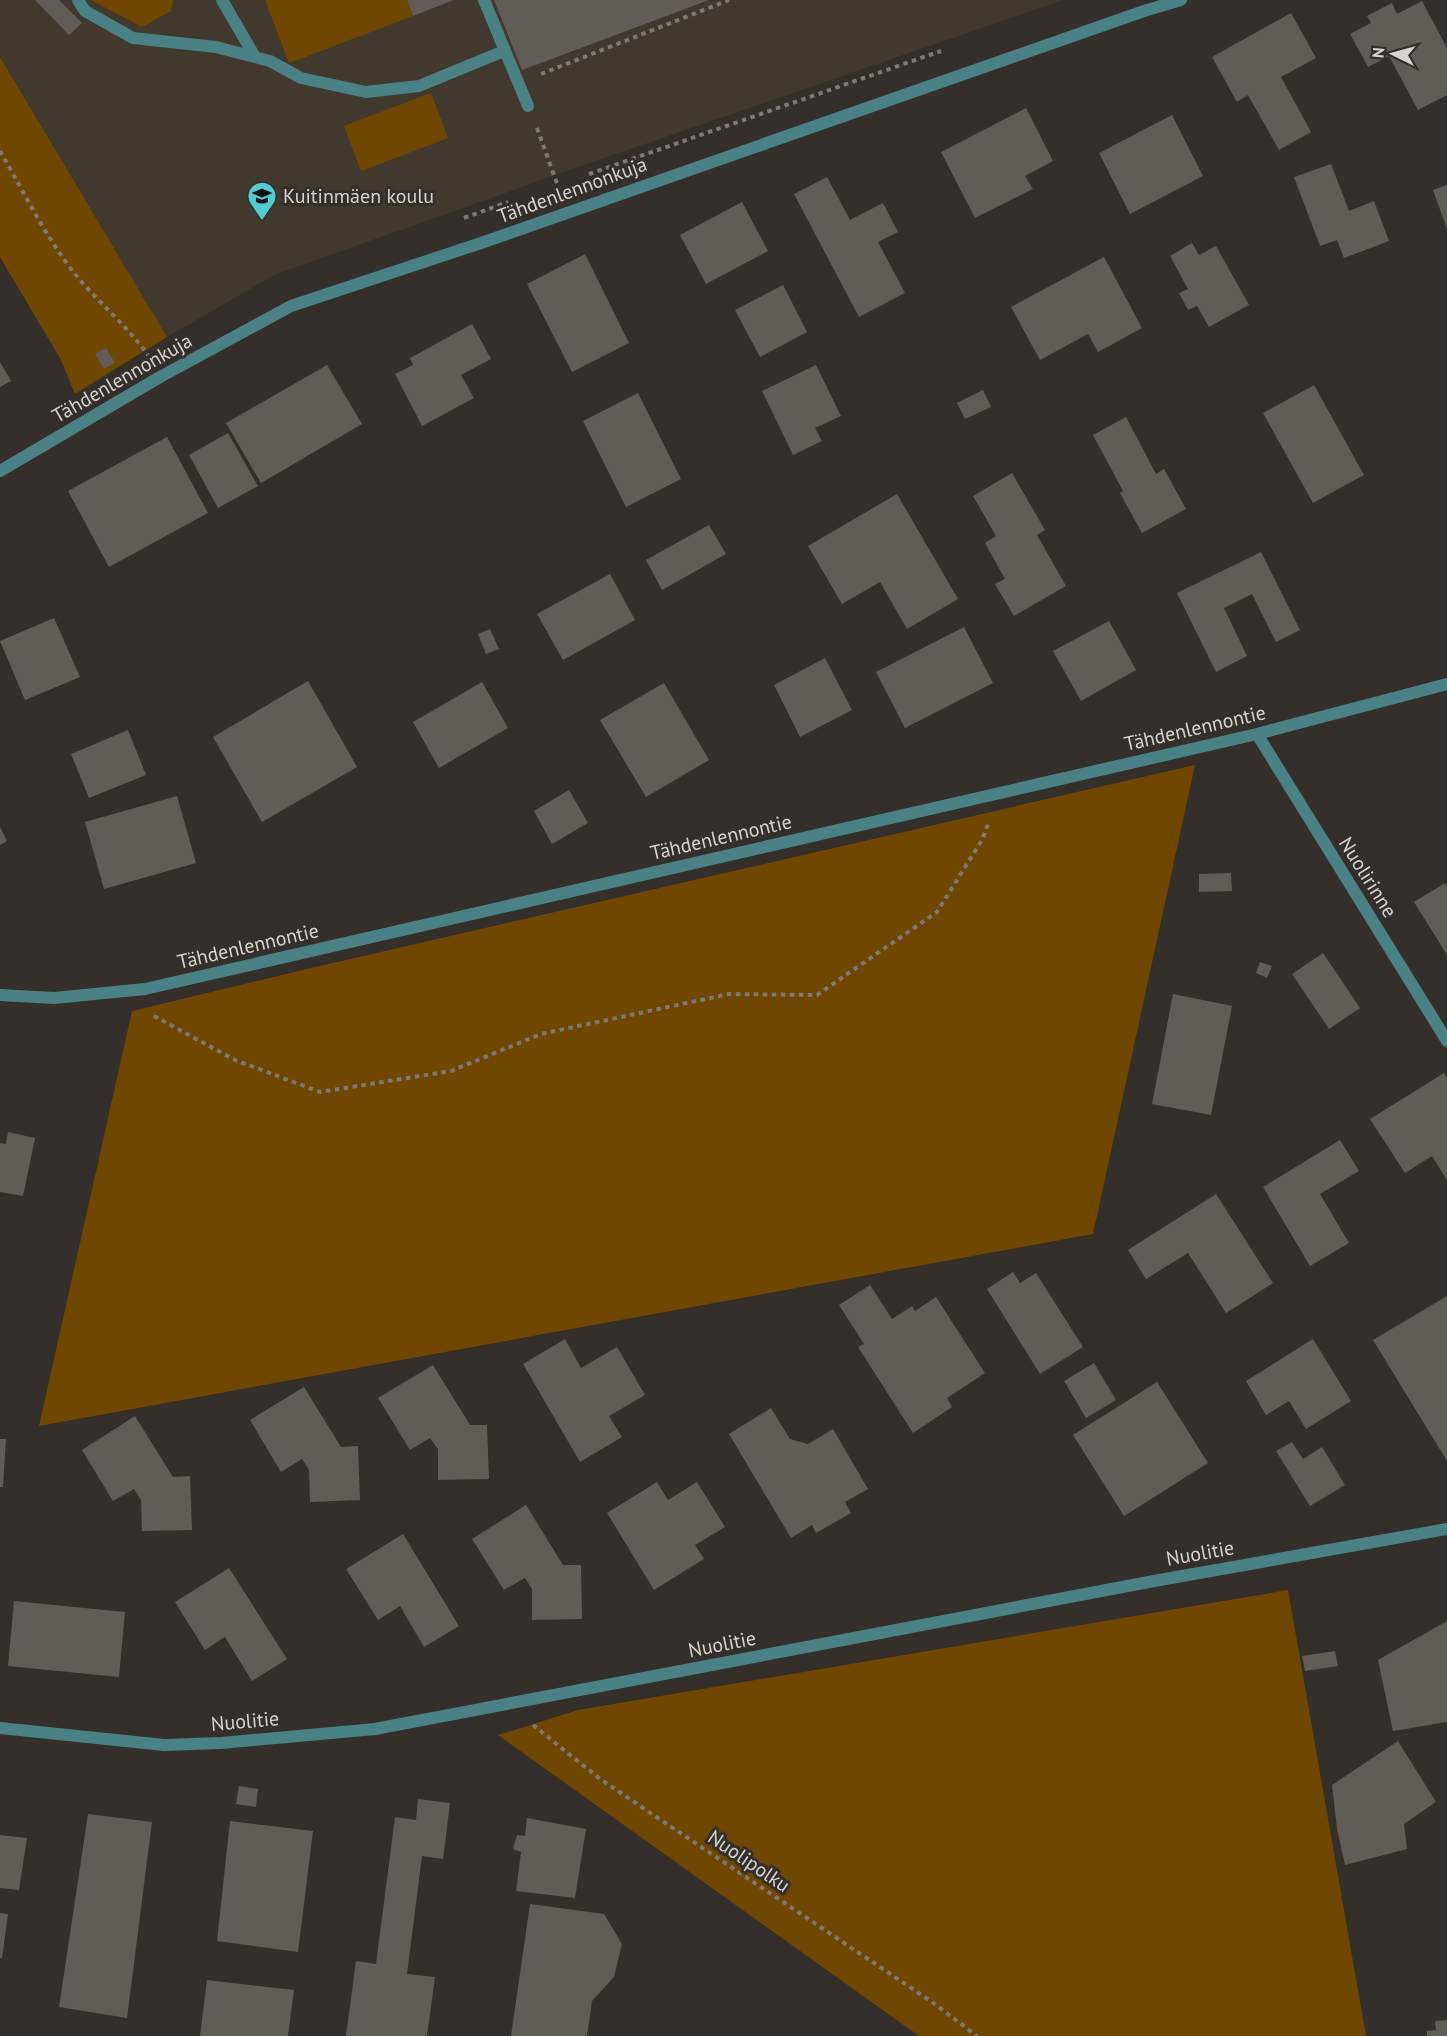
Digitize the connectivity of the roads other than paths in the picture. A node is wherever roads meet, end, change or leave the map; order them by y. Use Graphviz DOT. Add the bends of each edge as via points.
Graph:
graph roads {
  1 [pos="78,0"];
  2 [pos="222,0"];
  3 [pos="484,0"];
  4 [pos="1181,0"];
  5 [pos="504,51"];
  6 [pos="255,57"];
  7 [pos="528,106"];
  8 [pos="0,471"];
  9 [pos="1447,684"];
  10 [pos="1257,734"];
  11 [pos="0,995"];
  12 [pos="1447,1041"];
  13 [pos="1447,1528"];
  14 [pos="0,1728"];
  1 -- 6 [label="street" via="85,11 134,38 216,47"];
  2 -- 6 [label="street"];
  3 -- 5 [label="street"];
  4 -- 8 [label="street, Tähdenlennonkuja" via="291,306"];
  5 -- 6 [label="street" via="419,86 366,92 301,78 270,60"];
  5 -- 7 [label="street"];
  9 -- 10 [label="street, Tähdenlennontie"];
  10 -- 11 [label="street, Tähdenlennontie" via="145,989 54,998"];
  10 -- 12 [label="street, Nuolirinne"];
  13 -- 14 [label="street, Nuolitie" via="375,1729 164,1745"];
}
